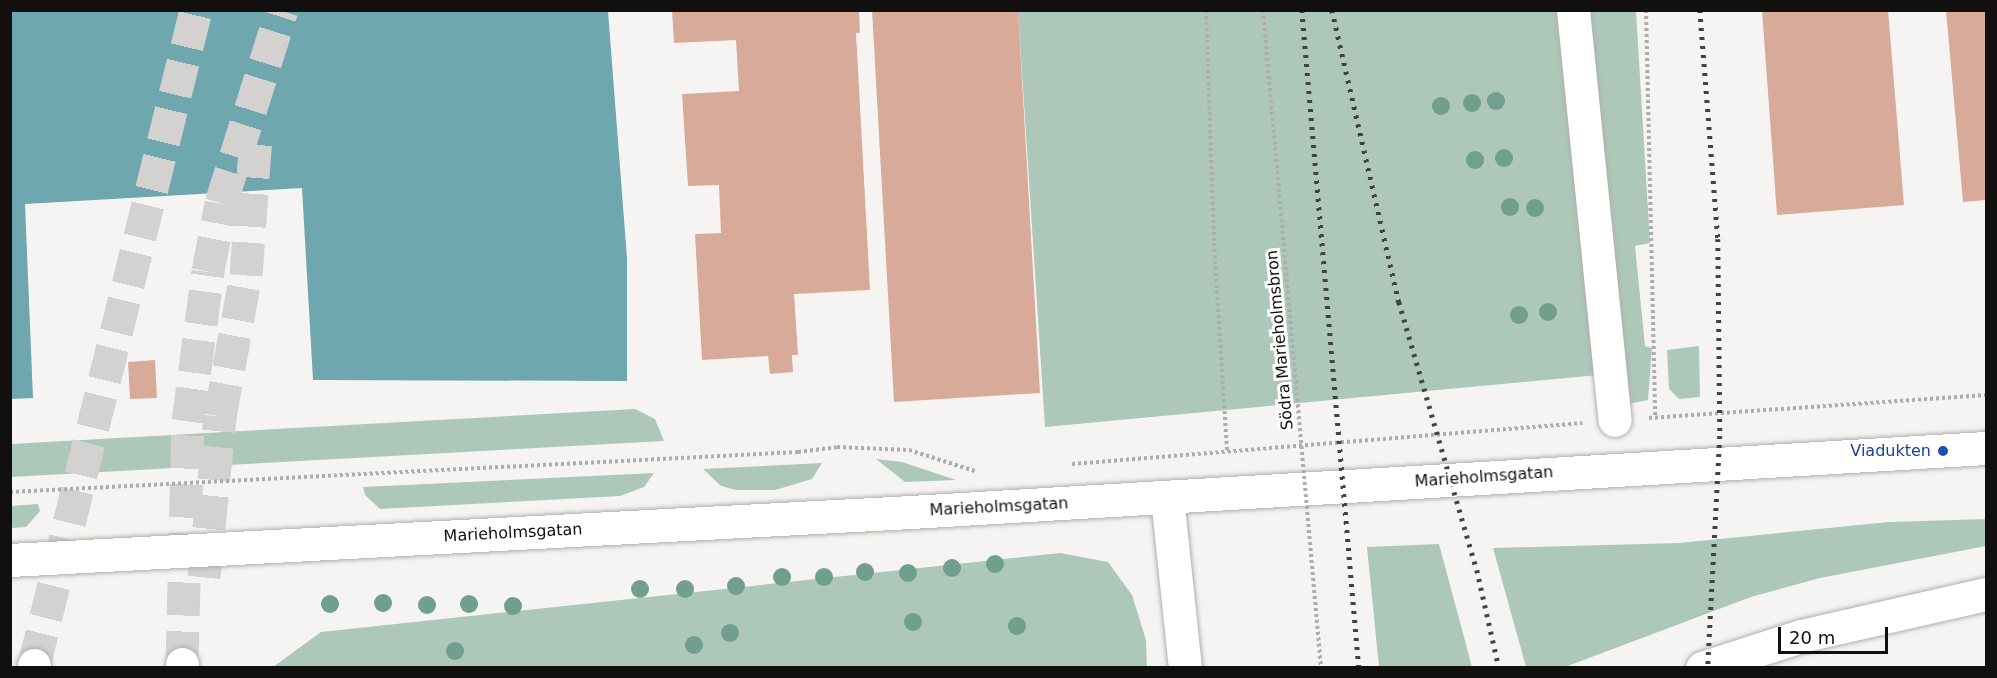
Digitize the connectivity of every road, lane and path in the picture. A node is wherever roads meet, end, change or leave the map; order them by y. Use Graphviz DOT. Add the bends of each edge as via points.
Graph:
graph roads {
  1 [pos="1206,10"];
  2 [pos="1263,10"];
  3 [pos="1573,10"];
  4 [pos="1646,10"];
  5 [pos="1986,395"];
  6 [pos="1655,417"];
  7 [pos="1615,420"];
  8 [pos="1986,448"];
  9 [pos="1227,452"];
  10 [pos="1063,465"];
  11 [pos="986,470"];
  12 [pos="10,492"];
  13 [pos="1167,497"];
  14 [pos="10,560"];
  15 [pos="1986,594"];
  16 [pos="1185,668"];
  17 [pos="1321,668"];
  18 [pos="1702,668"];
  1 -- 9 [label="path"];
  2 -- 17 [label="path, Södra Marieholmsbron, bridge"];
  3 -- 7 [label="main road"];
  4 -- 6 [label="path"];
  5 -- 6 [label="path"];
  6 -- 7 [label="path"];
  7 -- 9 [label="path"];
  8 -- 13 [label="main road, Marieholmsgatan"];
  9 -- 10 [label="path"];
  11 -- 12 [label="path" via="936,462 892,448 837,447"];
  13 -- 14 [label="main road, Marieholmsgatan"];
  13 -- 16 [label="main road"];
  15 -- 18 [label="main road" via="1802,636"];
}
